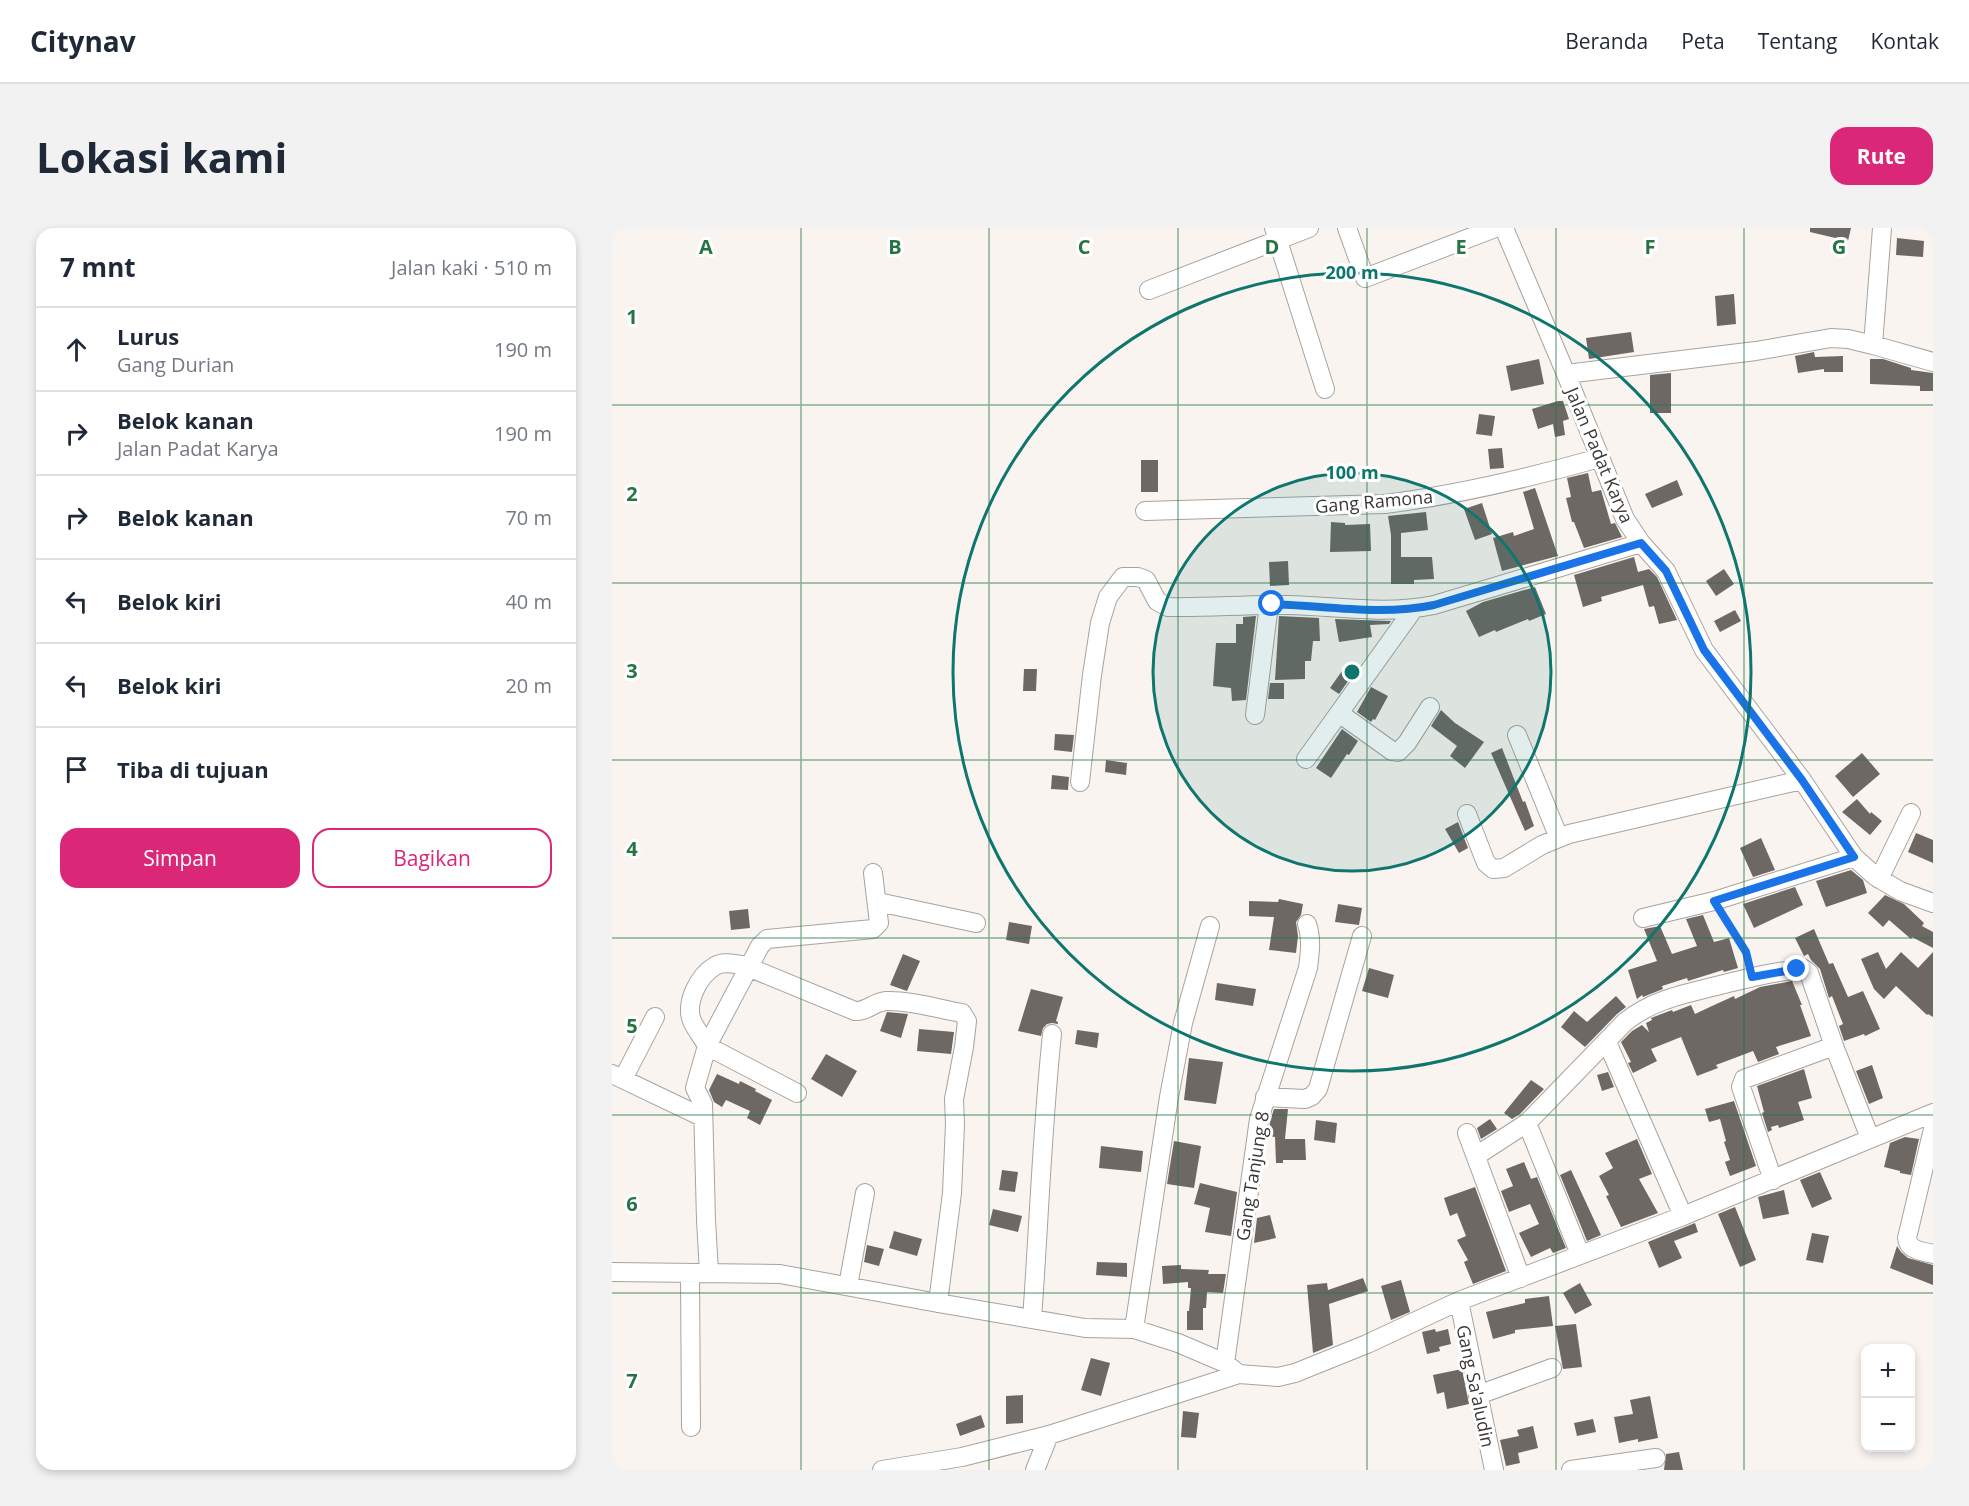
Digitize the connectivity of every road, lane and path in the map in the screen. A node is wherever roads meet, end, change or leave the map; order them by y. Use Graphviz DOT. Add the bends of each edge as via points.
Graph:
graph roads {
  1 [pos="1309,228"];
  2 [pos="1347,228"];
  3 [pos="1495,228"];
  4 [pos="1504,228"];
  5 [pos="1882,228"];
  6 [pos="1276,234"];
  7 [pos="1149,290"];
  8 [pos="1873,345"];
  9 [pos="1933,362"];
  10 [pos="1566,374"];
  11 [pos="1325,389"];
  12 [pos="1599,458"];
  13 [pos="1145,511"];
  14 [pos="1641,543"];
  15 [pos="1269,604"];
  16 [pos="1413,610"];
  17 [pos="1430,707"];
  18 [pos="1339,713"];
  19 [pos="1255,715"];
  20 [pos="1517,735"];
  21 [pos="1306,759"];
  22 [pos="1802,780"];
  23 [pos="1080,782"];
  24 [pos="1911,813"];
  25 [pos="1467,814"];
  26 [pos="1559,838"];
  27 [pos="1854,857"];
  28 [pos="873,873"];
  29 [pos="1879,879"];
  30 [pos="1714,901"];
  31 [pos="878,902"];
  32 [pos="1933,903"];
  33 [pos="1643,918"];
  34 [pos="976,923"];
  35 [pos="1307,924"];
  36 [pos="1210,926"];
  37 [pos="1362,936"];
  38 [pos="748,968"];
  39 [pos="1752,977"];
  40 [pos="655,1017"];
  41 [pos="1052,1034"];
  42 [pos="1606,1042"];
  43 [pos="707,1046"];
  44 [pos="1834,1046"];
  45 [pos="618,1077"];
  46 [pos="797,1093"];
  47 [pos="1265,1097"];
  48 [pos="1933,1113"];
  49 [pos="702,1117"];
  50 [pos="1527,1123"];
  51 [pos="1933,1129"];
  52 [pos="1467,1133"];
  53 [pos="1870,1138"];
  54 [pos="1476,1156"];
  55 [pos="1930,1160"];
  56 [pos="1773,1180"];
  57 [pos="865,1193"];
  58 [pos="1683,1216"];
  59 [pos="1580,1254"];
  60 [pos="1933,1254"];
  61 [pos="612,1272"];
  62 [pos="690,1273"];
  63 [pos="709,1273"];
  64 [pos="1521,1278"];
  65 [pos="848,1287"];
  66 [pos="1458,1301"];
  67 [pos="938,1303"];
  68 [pos="1032,1319"];
  69 [pos="1134,1329"];
  70 [pos="1232,1368"];
  71 [pos="1551,1368"];
  72 [pos="1478,1395"];
  73 [pos="692,1427"];
  74 [pos="1049,1435"];
  75 [pos="1656,1458"];
  76 [pos="882,1470"];
  77 [pos="1035,1470"];
  78 [pos="1494,1470"];
  79 [pos="1571,1470"];
  1 -- 6 [label="street"];
  2 -- 3 [label="street" via="1365,278"];
  4 -- 10 [label="street, Jalan Padat Karya"];
  5 -- 8 [label="street"];
  6 -- 7 [label="street"];
  6 -- 11 [label="street"];
  8 -- 9 [label="street"];
  8 -- 10 [label="street" via="1848,339 1816,339 1756,351"];
  10 -- 12 [label="street, Jalan Padat Karya"];
  12 -- 13 [label="street, Gang Ramona" via="1488,486 1385,504"];
  12 -- 14 [label="street, Jalan Padat Karya" via="1625,519"];
  14 -- 16 [label="street"];
  14 -- 22 [label="street, Jalan Padat Karya" via="1666,571 1704,650"];
  15 -- 16 [label="street"];
  15 -- 19 [label="street"];
  15 -- 23 [label="street" via="1172,608 1154,598 1146,580 1123,578 1108,597 1096,644"];
  16 -- 18 [label="street"];
  17 -- 18 [label="street" via="1398,752"];
  18 -- 21 [label="street"];
  20 -- 26 [label="street"];
  22 -- 26 [label="street"];
  22 -- 27 [label="street, Jalan Padat Karya"];
  24 -- 29 [label="street"];
  25 -- 26 [label="street" via="1486,863 1493,869 1504,868"];
  27 -- 29 [label="street, Jalan Padat Karya"];
  27 -- 30 [label="street"];
  28 -- 31 [label="street"];
  29 -- 32 [label="street, Jalan Padat Karya"];
  30 -- 33 [label="street"];
  30 -- 39 [label="path" via="1746,952"];
  31 -- 34 [label="street"];
  31 -- 38 [label="street" via="879,923 873,929 767,939"];
  35 -- 47 [label="street, Gang Tanjung 8" via="1308,968"];
  36 -- 69 [label="street" via="1183,1023 1169,1097"];
  37 -- 47 [label="street" via="1318,1089 1305,1099"];
  38 -- 43 [label="street"];
  38 -- 43 [label="street" via="726,963 715,966 700,980 692,999 692,1019"];
  38 -- 67 [label="street" via="855,1011 894,1001 962,1013 967,1021 954,1099 952,1193"];
  39 -- 42 [label="street" via="1661,1000 1638,1011"];
  39 -- 44 [label="street" via="1806,970"];
  40 -- 45 [label="street"];
  41 -- 68 [label="street"];
  42 -- 50 [label="street"];
  42 -- 58 [label="street"];
  43 -- 46 [label="street"];
  43 -- 49 [label="street" via="695,1089 703,1104"];
  44 -- 53 [label="street"];
  44 -- 56 [label="street" via="1742,1083"];
  45 -- 49 [label="street"];
  47 -- 70 [label="street, Gang Tanjung 8" via="1259,1119"];
  48 -- 53 [label="street"];
  49 -- 63 [label="street"];
  50 -- 54 [label="street"];
  50 -- 59 [label="street"];
  51 -- 55 [label="street"];
  52 -- 54 [label="street"];
  53 -- 56 [label="street"];
  54 -- 64 [label="street"];
  55 -- 60 [label="street" via="1907,1238 1911,1248"];
  56 -- 58 [label="street"];
  57 -- 65 [label="street"];
  58 -- 59 [label="street"];
  59 -- 64 [label="street"];
  61 -- 62 [label="street"];
  62 -- 63 [label="street"];
  62 -- 73 [label="street"];
  63 -- 65 [label="street" via="780,1274"];
  64 -- 66 [label="street"];
  65 -- 67 [label="street"];
  66 -- 70 [label="street" via="1295,1373 1278,1377"];
  66 -- 72 [label="street, Gang Sa'aludin"];
  67 -- 68 [label="street"];
  68 -- 69 [label="street" via="1085,1328"];
  69 -- 70 [label="street" via="1178,1343"];
  70 -- 74 [label="street"];
  71 -- 72 [label="street"];
  72 -- 78 [label="street, Gang Sa'aludin"];
  74 -- 76 [label="street" via="962,1457"];
  74 -- 77 [label="street"];
  75 -- 79 [label="street"];
}
